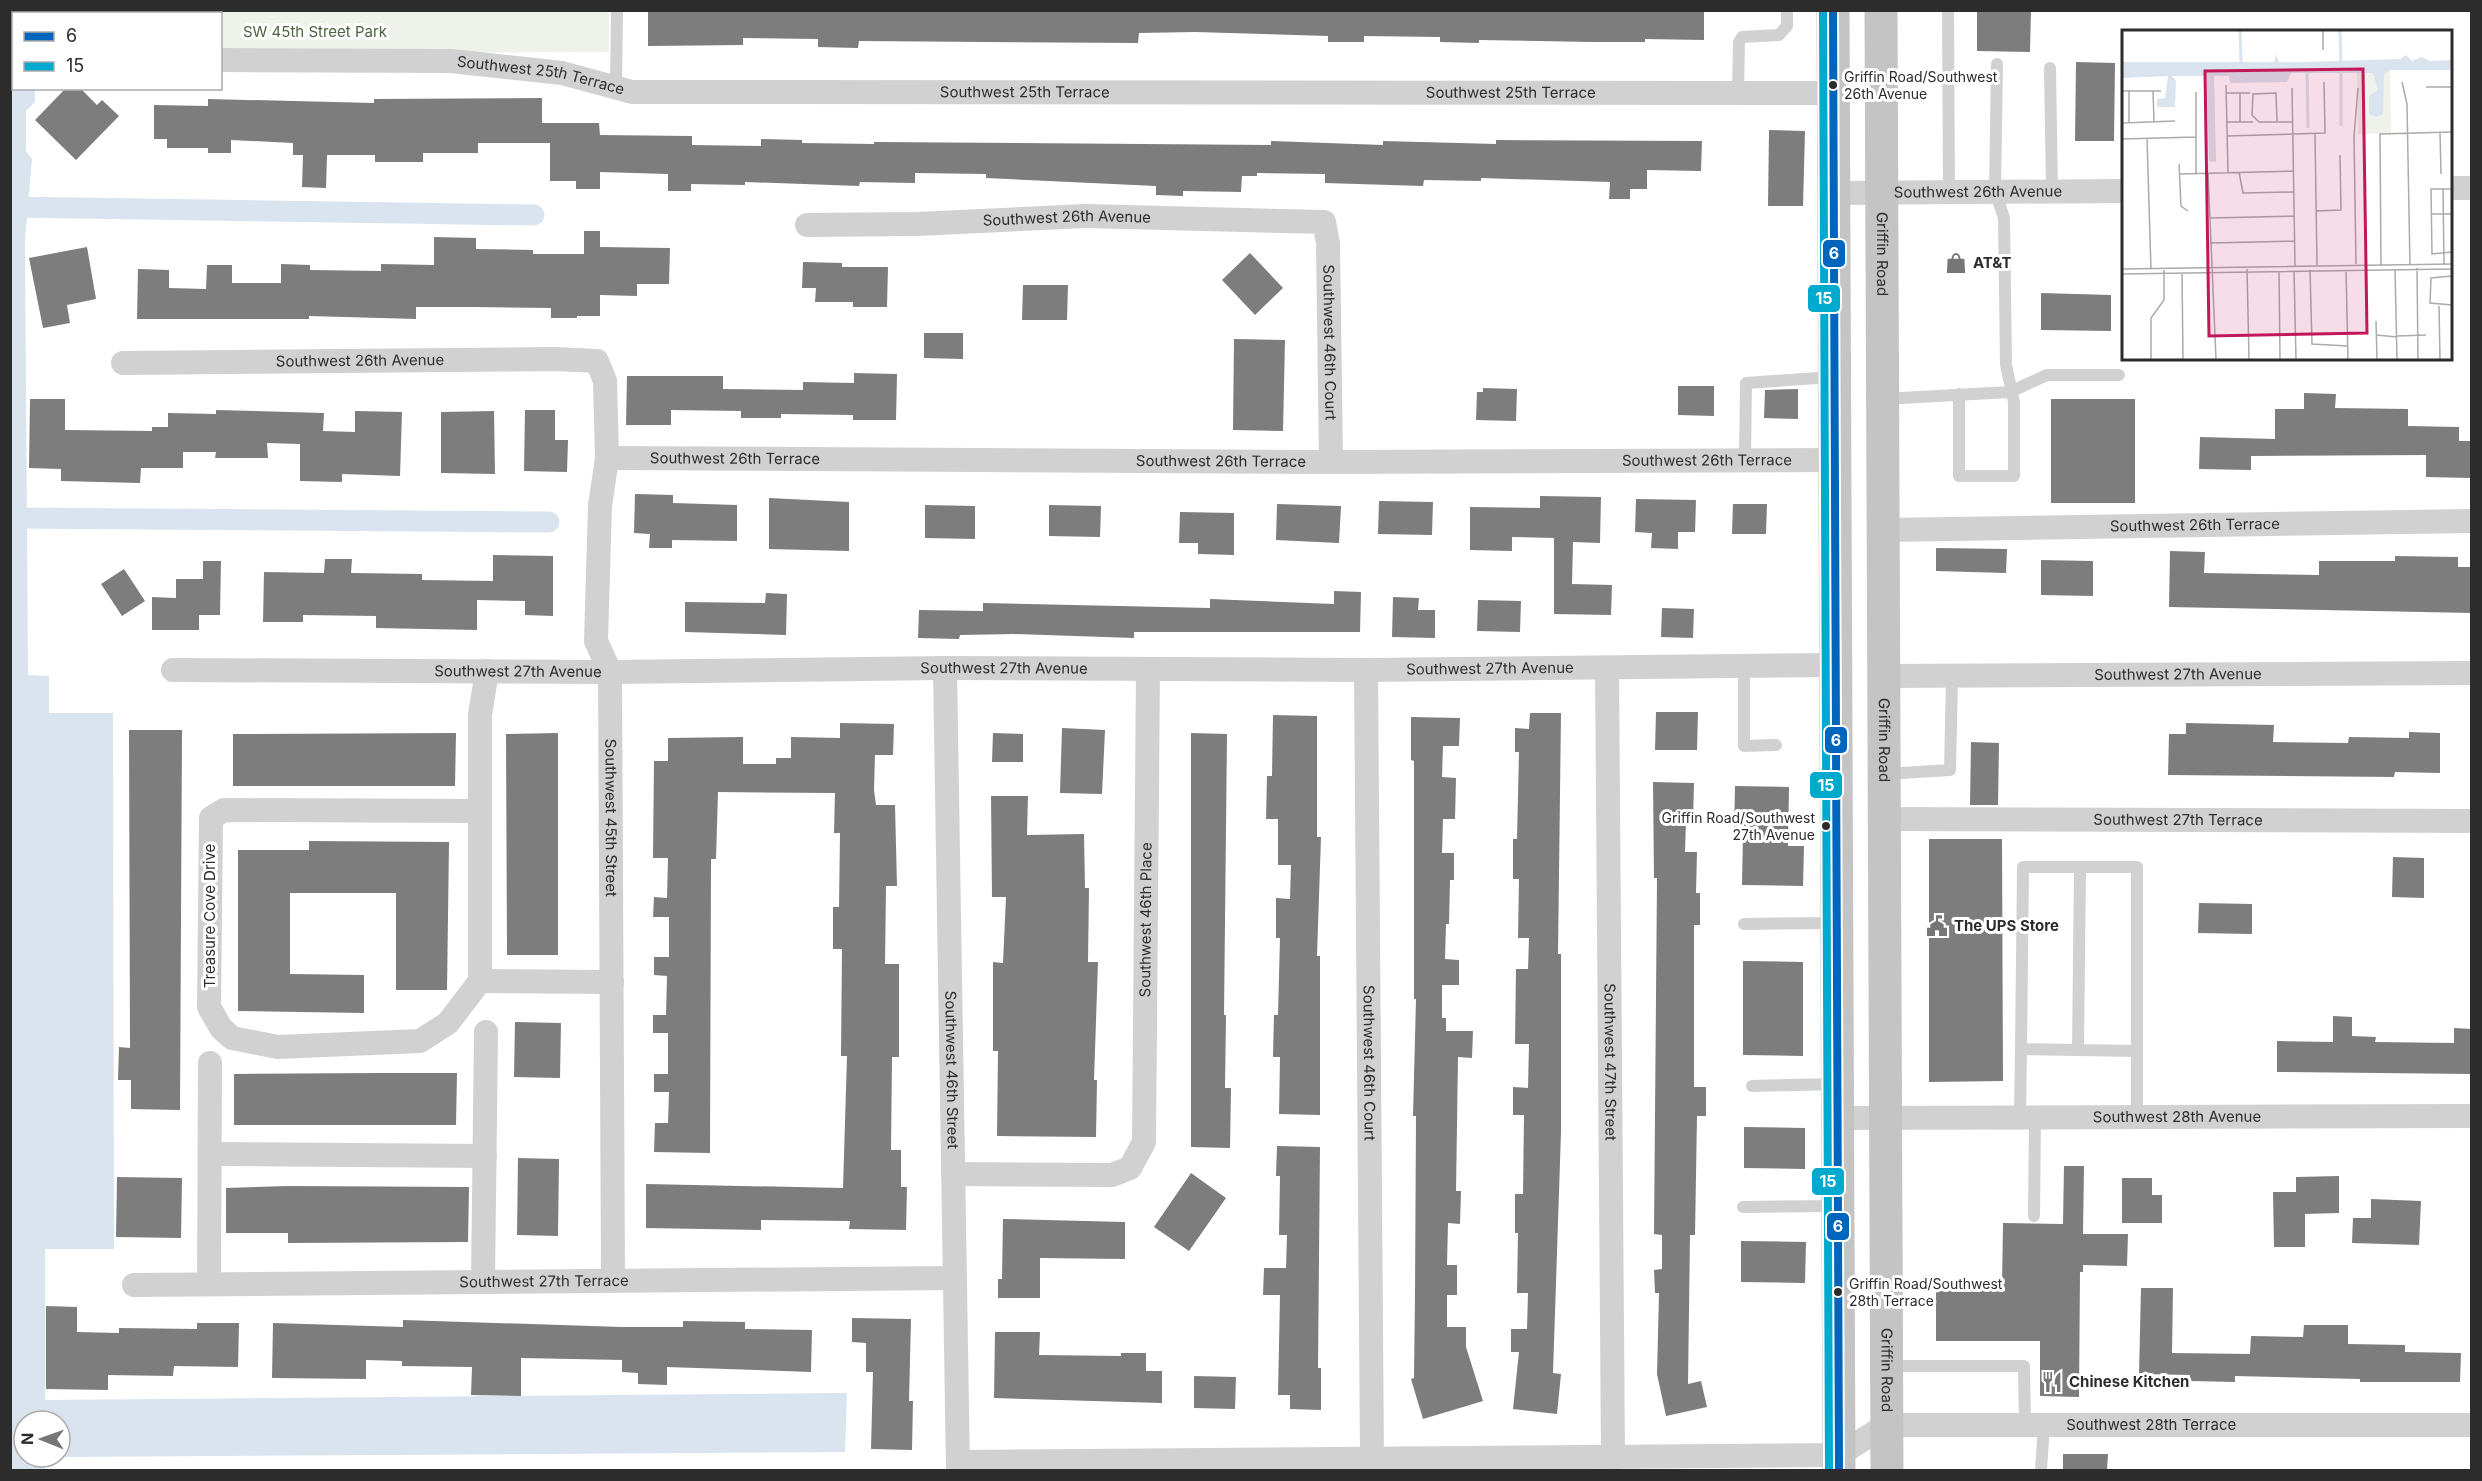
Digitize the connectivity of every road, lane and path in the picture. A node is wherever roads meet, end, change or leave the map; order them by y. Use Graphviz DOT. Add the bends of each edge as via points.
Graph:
graph roads {
  1 [pos="617,10"];
  2 [pos="1787,10"];
  3 [pos="1833,10"];
  4 [pos="1881,10"];
  5 [pos="1948,10"];
  6 [pos="222,60"];
  7 [pos="1996,64"];
  8 [pos="2050,68"];
  9 [pos="616,88"];
  10 [pos="1738,93"];
  11 [pos="1833,93"];
  12 [pos="2452,188"];
  13 [pos="2472,188"];
  14 [pos="1995,191"];
  15 [pos="2052,191"];
  16 [pos="2122,191"];
  17 [pos="1949,192"];
  18 [pos="1832,193"];
  19 [pos="1881,193"];
  20 [pos="1324,222"];
  21 [pos="807,225"];
  22 [pos="597,361"];
  23 [pos="123,363"];
  24 [pos="2119,375"];
  25 [pos="1833,377"];
  26 [pos="2010,392"];
  27 [pos="1959,394"];
  28 [pos="1882,399"];
  29 [pos="607,458"];
  30 [pos="1745,460"];
  31 [pos="1834,460"];
  32 [pos="1331,462"];
  33 [pos="2472,521"];
  34 [pos="1883,530"];
  35 [pos="1834,591"];
  36 [pos="1834,664"];
  37 [pos="1744,666"];
  38 [pos="945,668"];
  39 [pos="1607,668"];
  40 [pos="1148,669"];
  41 [pos="173,670"];
  42 [pos="1366,670"];
  43 [pos="487,671"];
  44 [pos="610,672"];
  45 [pos="2472,674"];
  46 [pos="1884,676"];
  47 [pos="1952,676"];
  48 [pos="1776,745"];
  49 [pos="1884,761"];
  50 [pos="479,811"];
  51 [pos="1884,819"];
  52 [pos="2472,821"];
  53 [pos="2080,867"];
  54 [pos="1836,923"];
  55 [pos="1744,924"];
  56 [pos="480,981"];
  57 [pos="612,982"];
  58 [pos="486,1032"];
  59 [pos="2021,1049"];
  60 [pos="2078,1050"];
  61 [pos="2137,1051"];
  62 [pos="210,1064"];
  63 [pos="1836,1084"];
  64 [pos="1752,1086"];
  65 [pos="2472,1116"];
  66 [pos="2028,1117"];
  67 [pos="1837,1118"];
  68 [pos="1885,1118"];
  69 [pos="2137,1118"];
  70 [pos="210,1154"];
  71 [pos="485,1155"];
  72 [pos="953,1174"];
  73 [pos="1837,1206"];
  74 [pos="1743,1207"];
  75 [pos="2034,1216"];
  76 [pos="613,1278"];
  77 [pos="954,1278"];
  78 [pos="483,1281"];
  79 [pos="209,1284"];
  80 [pos="134,1285"];
  81 [pos="1886,1366"];
  82 [pos="1886,1425"];
  83 [pos="2035,1425"];
  84 [pos="2472,1425"];
  85 [pos="1372,1458"];
  86 [pos="1613,1458"];
  87 [pos="1839,1463"];
  88 [pos="958,1466"];
  89 [pos="1887,1470"];
  90 [pos="2041,1470"];
  1 -- 9 [label="lane"];
  2 -- 10 [label="lane" via="1784,31 1742,37 1739,42"];
  3 -- 11 [label="main road"];
  4 -- 19 [label="main road, Griffin Road"];
  5 -- 17 [label="lane"];
  6 -- 9 [label="street, Southwest 25th Terrace" via="451,61 562,73"];
  7 -- 14 [label="lane"];
  8 -- 15 [label="lane"];
  9 -- 10 [label="street, Southwest 25th Terrace" via="632,93"];
  10 -- 11 [label="street, Southwest 25th Terrace"];
  11 -- 18 [label="main road"];
  12 -- 13 [label="street"];
  14 -- 15 [label="street, Southwest 26th Avenue"];
  14 -- 17 [label="street, Southwest 26th Avenue"];
  14 -- 26 [label="lane" via="2004,218 2006,365"];
  15 -- 16 [label="street, Southwest 26th Avenue"];
  17 -- 19 [label="street, Southwest 26th Avenue"];
  18 -- 19 [label="street, Southwest 26th Avenue"];
  18 -- 25 [label="main road"];
  19 -- 28 [label="main road, Griffin Road"];
  20 -- 21 [label="street, Southwest 26th Avenue" via="1085,216"];
  20 -- 32 [label="street, Southwest 46th Court" via="1328,243"];
  22 -- 23 [label="street, Southwest 26th Avenue"];
  22 -- 29 [label="street, Southwest 45th Street" via="605,381"];
  24 -- 26 [label="lane" via="2047,375"];
  25 -- 30 [label="lane" via="1746,383"];
  25 -- 31 [label="main road"];
  26 -- 27 [label="lane"];
  26 -- 27 [label="lane" via="2014,402 2014,476 1959,476"];
  27 -- 28 [label="lane"];
  28 -- 34 [label="main road, Griffin Road"];
  29 -- 32 [label="street, Southwest 26th Terrace"];
  29 -- 44 [label="street, Southwest 45th Street" via="600,506 596,641"];
  30 -- 31 [label="street, Southwest 26th Terrace"];
  30 -- 32 [label="street, Southwest 26th Terrace"];
  31 -- 35 [label="main road"];
  33 -- 34 [label="street, Southwest 26th Terrace"];
  34 -- 46 [label="main road, Griffin Road"];
  35 -- 36 [label="main road"];
  35 -- 46 [label="main road"];
  36 -- 37 [label="street, Southwest 27th Avenue"];
  36 -- 49 [label="main road"];
  36 -- 54 [label="main road"];
  37 -- 39 [label="street, Southwest 27th Avenue"];
  37 -- 48 [label="lane" via="1744,746"];
  38 -- 40 [label="street, Southwest 27th Avenue"];
  38 -- 44 [label="street, Southwest 27th Avenue"];
  38 -- 72 [label="street, Southwest 46th Street"];
  39 -- 42 [label="street, Southwest 27th Avenue"];
  39 -- 86 [label="street, Southwest 47th Street"];
  40 -- 42 [label="street, Southwest 27th Avenue"];
  40 -- 72 [label="street, Southwest 46th Place" via="1144,1142 1130,1168 1112,1175"];
  41 -- 43 [label="street, Southwest 27th Avenue"];
  42 -- 85 [label="street, Southwest 46th Court"];
  43 -- 44 [label="street, Southwest 27th Avenue"];
  43 -- 50 [label="street" via="480,716"];
  44 -- 57 [label="street, Southwest 45th Street"];
  45 -- 47 [label="street, Southwest 27th Avenue"];
  46 -- 47 [label="street, Southwest 27th Avenue"];
  46 -- 49 [label="main road, Griffin Road"];
  47 -- 49 [label="lane" via="1950,770"];
  49 -- 51 [label="main road, Griffin Road"];
  50 -- 56 [label="street"];
  50 -- 56 [label="street, Treasure Cove Drive" via="224,810 211,818 209,1007 232,1038 278,1047 420,1041 448,1023"];
  51 -- 52 [label="street, Southwest 27th Terrace"];
  51 -- 68 [label="main road, Griffin Road"];
  53 -- 59 [label="lane" via="2023,867"];
  53 -- 60 [label="lane"];
  53 -- 61 [label="lane" via="2137,867"];
  54 -- 55 [label="lane"];
  54 -- 63 [label="main road"];
  56 -- 57 [label="street"];
  57 -- 76 [label="street, Southwest 45th Street"];
  58 -- 71 [label="street"];
  59 -- 60 [label="lane"];
  59 -- 66 [label="lane"];
  60 -- 61 [label="lane"];
  61 -- 69 [label="lane"];
  62 -- 70 [label="street"];
  63 -- 64 [label="lane"];
  63 -- 67 [label="main road"];
  65 -- 69 [label="street, Southwest 28th Avenue"];
  66 -- 68 [label="street, Southwest 28th Avenue"];
  66 -- 69 [label="street, Southwest 28th Avenue"];
  66 -- 75 [label="lane"];
  67 -- 68 [label="street, Southwest 28th Avenue"];
  67 -- 73 [label="main road"];
  68 -- 81 [label="main road, Griffin Road"];
  70 -- 71 [label="street"];
  70 -- 79 [label="street"];
  71 -- 78 [label="street"];
  72 -- 77 [label="street, Southwest 46th Street"];
  73 -- 74 [label="lane"];
  73 -- 87 [label="main road"];
  76 -- 77 [label="street, Southwest 27th Terrace"];
  76 -- 78 [label="street, Southwest 27th Terrace"];
  77 -- 88 [label="street, Southwest 46th Street"];
  78 -- 79 [label="street, Southwest 27th Terrace"];
  79 -- 80 [label="street, Southwest 27th Terrace"];
  81 -- 82 [label="main road, Griffin Road"];
  81 -- 83 [label="lane" via="2024,1366"];
  82 -- 83 [label="street, Southwest 28th Terrace"];
  82 -- 87 [label="street"];
  82 -- 89 [label="main road, Griffin Road"];
  83 -- 84 [label="street, Southwest 28th Terrace"];
  83 -- 90 [label="lane"];
  85 -- 86 [label="street"];
  85 -- 88 [label="street"];
  86 -- 87 [label="street"];
}
